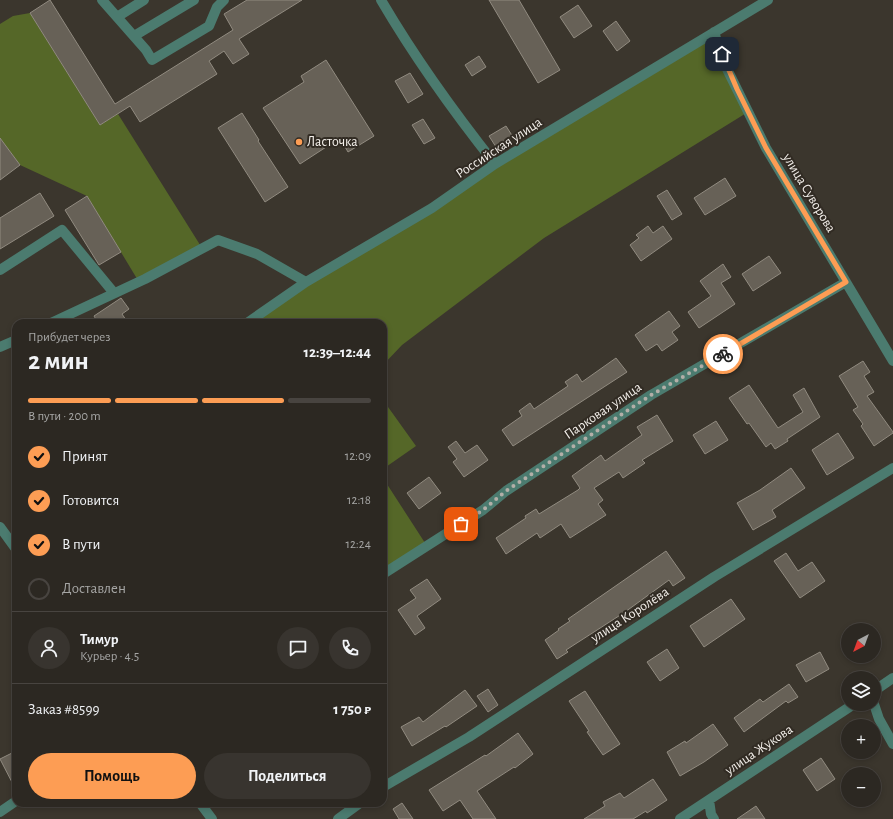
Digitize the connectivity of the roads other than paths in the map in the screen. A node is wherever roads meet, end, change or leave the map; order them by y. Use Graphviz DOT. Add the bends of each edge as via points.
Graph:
graph roads {
  1 [pos="102,0"];
  2 [pos="144,0"];
  3 [pos="194,0"];
  4 [pos="224,0"];
  5 [pos="381,0"];
  6 [pos="768,0"];
  7 [pos="117,17"];
  8 [pos="714,32"];
  9 [pos="134,36"];
  10 [pos="495,164"];
  11 [pos="0,270"];
  12 [pos="306,282"];
  13 [pos="846,282"];
  14 [pos="114,293"];
  15 [pos="59,319"];
  16 [pos="254,319"];
  17 [pos="12,342"];
  18 [pos="0,347"];
  19 [pos="893,361"];
  20 [pos="893,468"];
  21 [pos="0,527"];
  22 [pos="4,540"];
  23 [pos="387,571"];
  24 [pos="893,678"];
  25 [pos="884,684"];
  26 [pos="881,686"];
  27 [pos="881,690"];
  28 [pos="843,711"];
  29 [pos="876,711"];
  30 [pos="893,744"];
  31 [pos="387,786"];
  32 [pos="709,800"];
  33 [pos="12,804"];
  34 [pos="203,807"];
  35 [pos="354,807"];
  36 [pos="0,812"];
  37 [pos="212,819"];
  38 [pos="338,819"];
  39 [pos="680,819"];
  40 [pos="714,819"];
  1 -- 7 [label="street"];
  2 -- 7 [label="street"];
  3 -- 9 [label="street"];
  4 -- 9 [label="street" via="216,7 209,26 152,60"];
  5 -- 10 [label="street" via="449,105"];
  6 -- 8 [label="street, Российская улица"];
  7 -- 9 [label="street"];
  8 -- 10 [label="street, Российская улица"];
  8 -- 13 [label="street, улица Суворова" via="725,65 766,148"];
  10 -- 12 [label="street, Российская улица" via="432,208"];
  11 -- 14 [label="street" via="62,230"];
  12 -- 14 [label="street" via="257,254 218,240"];
  12 -- 16 [label="street, Российская улица"];
  13 -- 19 [label="street, улица Суворова"];
  13 -- 23 [label="street, Парковая улица" via="651,395 506,491 483,510"];
  14 -- 15 [label="street"];
  17 -- 18 [label="street"];
  20 -- 31 [label="street, улица Королёва" via="714,577 469,737"];
  21 -- 22 [label="street"];
  24 -- 25 [label="street"];
  25 -- 26 [label="street"];
  25 -- 27 [label="street"];
  28 -- 32 [label="street, улица Жукова"];
  29 -- 30 [label="street"];
  32 -- 39 [label="street, улица Жукова"];
  32 -- 40 [label="street"];
  33 -- 36 [label="street"];
  34 -- 37 [label="street"];
  35 -- 38 [label="street"];
}
